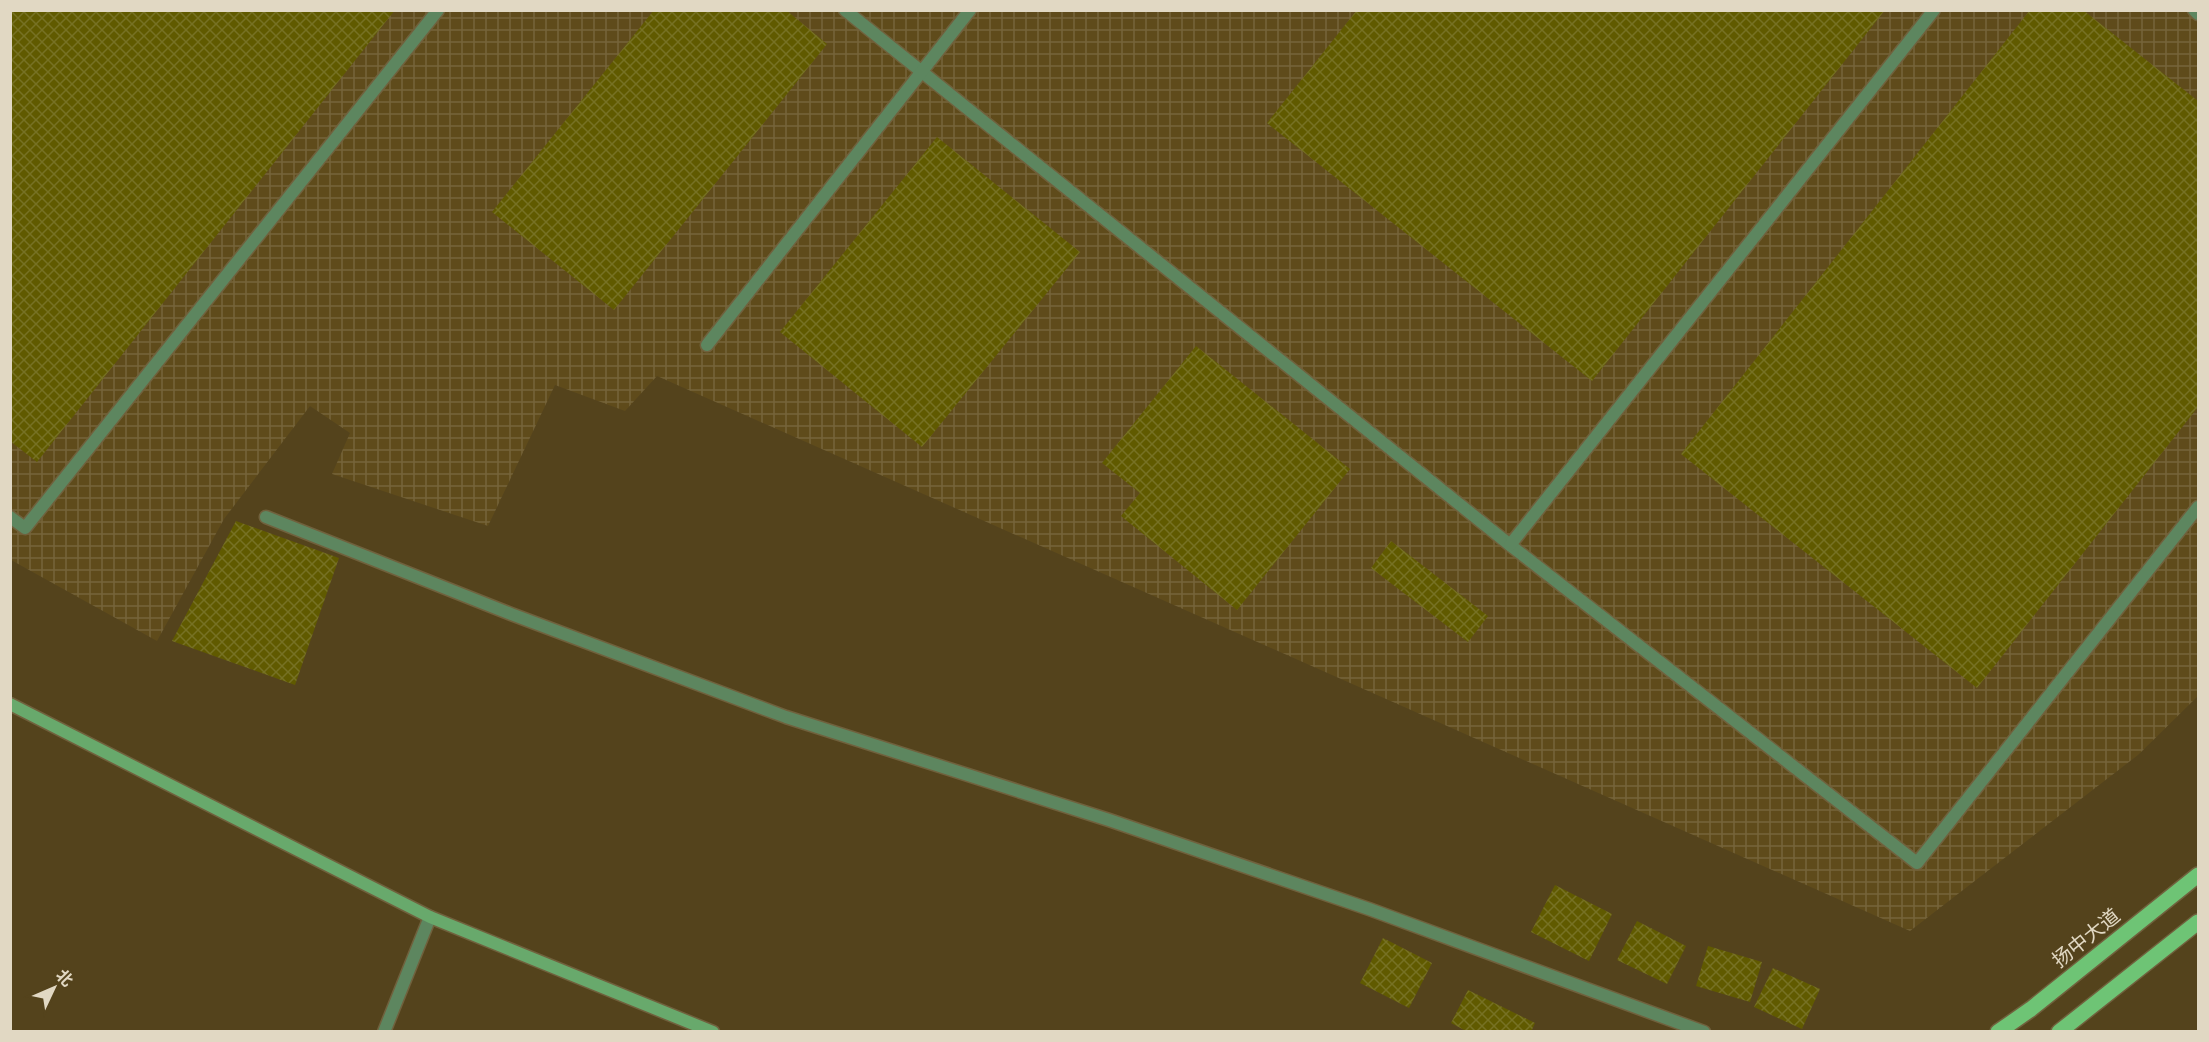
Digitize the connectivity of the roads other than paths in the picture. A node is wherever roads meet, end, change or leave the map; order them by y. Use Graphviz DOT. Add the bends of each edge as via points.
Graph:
graph roads {
  1 [pos="438,10"];
  2 [pos="845,10"];
  3 [pos="970,10"];
  4 [pos="1934,10"];
  5 [pos="2194,10"];
  6 [pos="2199,14"];
  7 [pos="922,72"];
  8 [pos="707,345"];
  9 [pos="2199,507"];
  10 [pos="10,517"];
  11 [pos="266,517"];
  12 [pos="1510,545"];
  13 [pos="10,705"];
  14 [pos="2199,875"];
  15 [pos="430,917"];
  16 [pos="2199,922"];
  17 [pos="384,1032"];
  18 [pos="714,1032"];
  19 [pos="1704,1032"];
  20 [pos="1998,1032"];
  21 [pos="2059,1032"];
  1 -- 10 [label="street" via="25,528"];
  2 -- 7 [label="street"];
  3 -- 7 [label="street"];
  4 -- 12 [label="street"];
  5 -- 6 [label="street"];
  7 -- 8 [label="street"];
  7 -- 12 [label="street"];
  9 -- 12 [label="street" via="1917,863"];
  11 -- 19 [label="street" via="786,717 1109,820 1369,909"];
  13 -- 15 [label="street"];
  14 -- 20 [label="main road, 扬中大道"];
  15 -- 17 [label="street"];
  15 -- 18 [label="street"];
  16 -- 21 [label="main road"];
}
